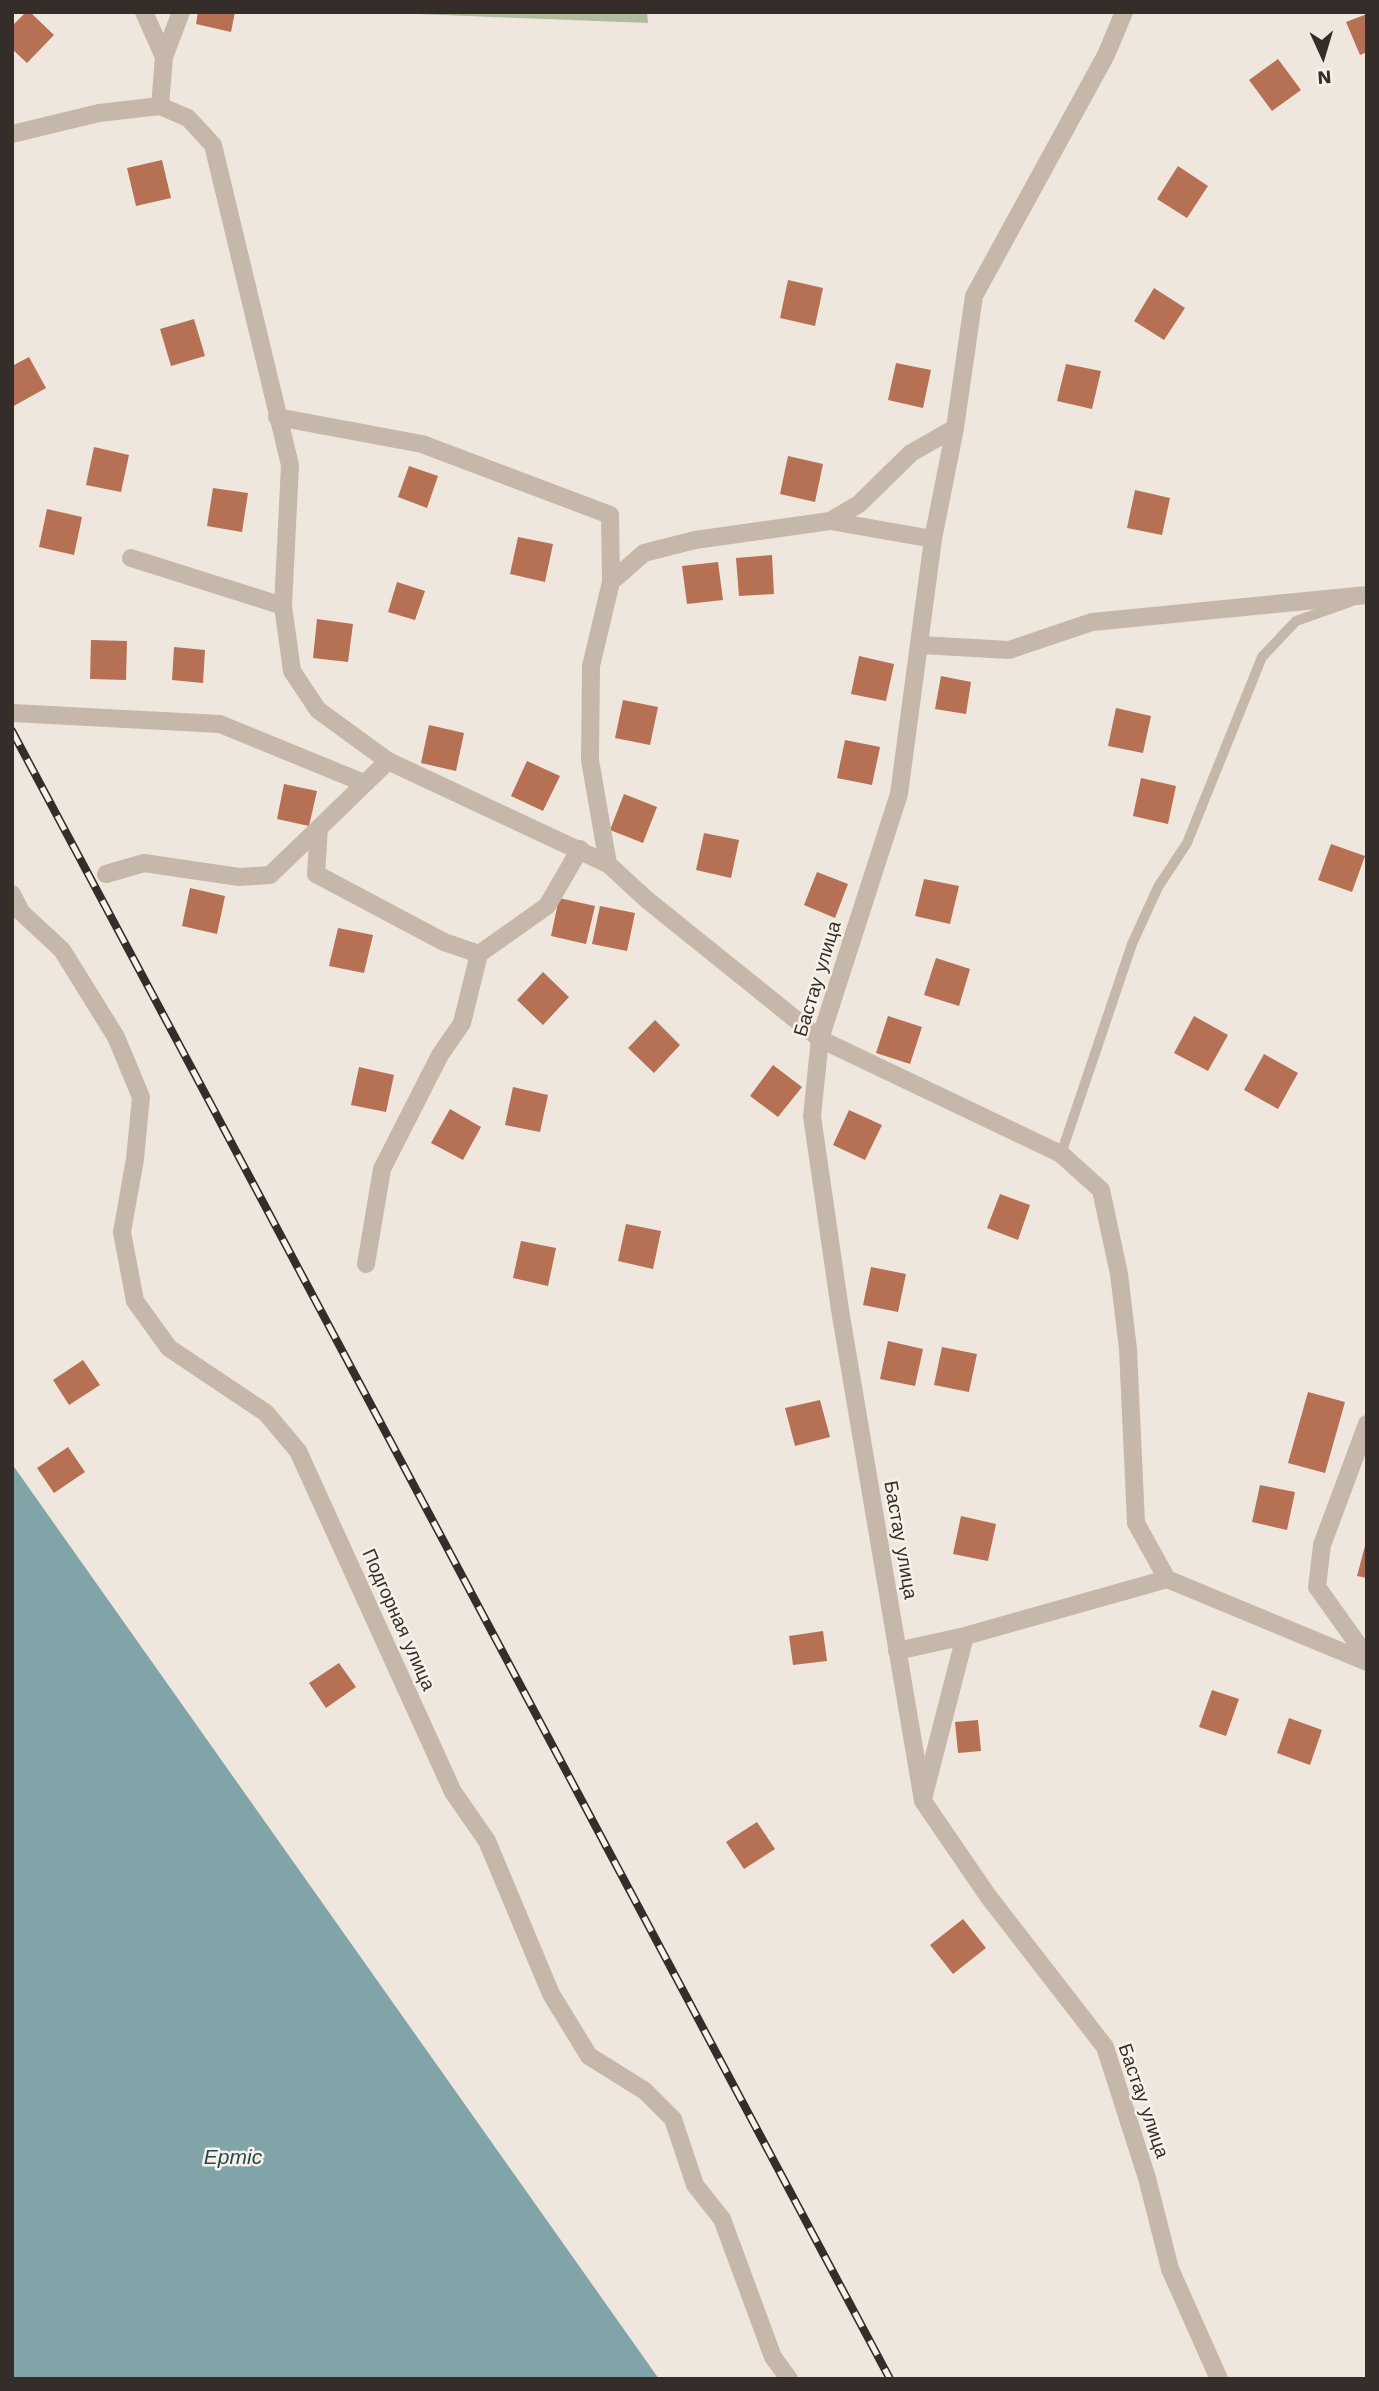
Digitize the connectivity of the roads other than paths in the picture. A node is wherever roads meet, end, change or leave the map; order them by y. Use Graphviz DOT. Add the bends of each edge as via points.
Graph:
graph roads {
  1 [pos="144,12"];
  2 [pos="181,12"];
  3 [pos="1124,12"];
  4 [pos="164,57"];
  5 [pos="160,106"];
  6 [pos="12,134"];
  7 [pos="277,417"];
  8 [pos="955,428"];
  9 [pos="830,521"];
  10 [pos="933,539"];
  11 [pos="131,558"];
  12 [pos="611,582"];
  13 [pos="1367,596"];
  14 [pos="283,606"];
  15 [pos="921,645"];
  16 [pos="12,713"];
  17 [pos="388,761"];
  18 [pos="364,783"];
  19 [pos="319,828"];
  20 [pos="580,849"];
  21 [pos="608,864"];
  22 [pos="106,874"];
  23 [pos="12,894"];
  24 [pos="479,954"];
  25 [pos="820,1038"];
  26 [pos="1061,1154"];
  27 [pos="366,1264"];
  28 [pos="1367,1423"];
  29 [pos="1167,1579"];
  30 [pos="965,1636"];
  31 [pos="897,1651"];
  32 [pos="1367,1659"];
  33 [pos="923,1801"];
  34 [pos="789,2379"];
  35 [pos="1219,2379"];
  1 -- 4 [label="street"];
  2 -- 4 [label="street"];
  3 -- 8 [label="street, Бастау улица" via="1106,55 974,296"];
  4 -- 5 [label="street"];
  5 -- 6 [label="street" via="99,113"];
  5 -- 7 [label="street" via="188,118 213,145"];
  7 -- 12 [label="street" via="422,444 610,515"];
  7 -- 14 [label="street" via="290,465"];
  8 -- 9 [label="street" via="911,453 859,505"];
  8 -- 10 [label="street, Бастау улица"];
  9 -- 10 [label="street"];
  9 -- 12 [label="street" via="695,540 644,553"];
  10 -- 15 [label="street, Бастау улица"];
  11 -- 14 [label="street"];
  12 -- 21 [label="street" via="591,666 590,693 590,760"];
  13 -- 15 [label="street" via="1092,622 1009,650"];
  13 -- 26 [label="lane" via="1296,621 1262,657 1187,843 1158,887 1132,944"];
  14 -- 17 [label="street" via="292,671 318,710"];
  15 -- 25 [label="street, Бастау улица" via="899,794"];
  16 -- 18 [label="street" via="220,724"];
  17 -- 18 [label="street"];
  17 -- 20 [label="street"];
  18 -- 19 [label="street"];
  19 -- 22 [label="street" via="270,875 239,877 144,863"];
  19 -- 24 [label="street" via="316,874 444,942"];
  20 -- 21 [label="street"];
  20 -- 24 [label="street" via="547,906"];
  21 -- 25 [label="street"];
  23 -- 34 [label="street, Подгорная улица" via="21,912 62,950 116,1037 141,1097 122,1232 135,1301 169,1348 267,1413 298,1451 453,1791 487,1841 551,1994 589,2056 645,2091 673,2119 695,2185 722,2219 773,2357"];
  24 -- 27 [label="street" via="462,1023 440,1055 382,1170"];
  25 -- 26 [label="street"];
  25 -- 31 [label="street, Бастау улица" via="812,1116"];
  26 -- 29 [label="street" via="1101,1190 1119,1274 1128,1349 1136,1523"];
  28 -- 32 [label="street" via="1322,1545 1317,1587"];
  29 -- 30 [label="street"];
  29 -- 32 [label="street"];
  30 -- 31 [label="street"];
  30 -- 33 [label="street"];
  31 -- 33 [label="street, Бастау улица"];
  33 -- 35 [label="street, Бастау улица" via="988,1896 1105,2046 1170,2269"];
}
